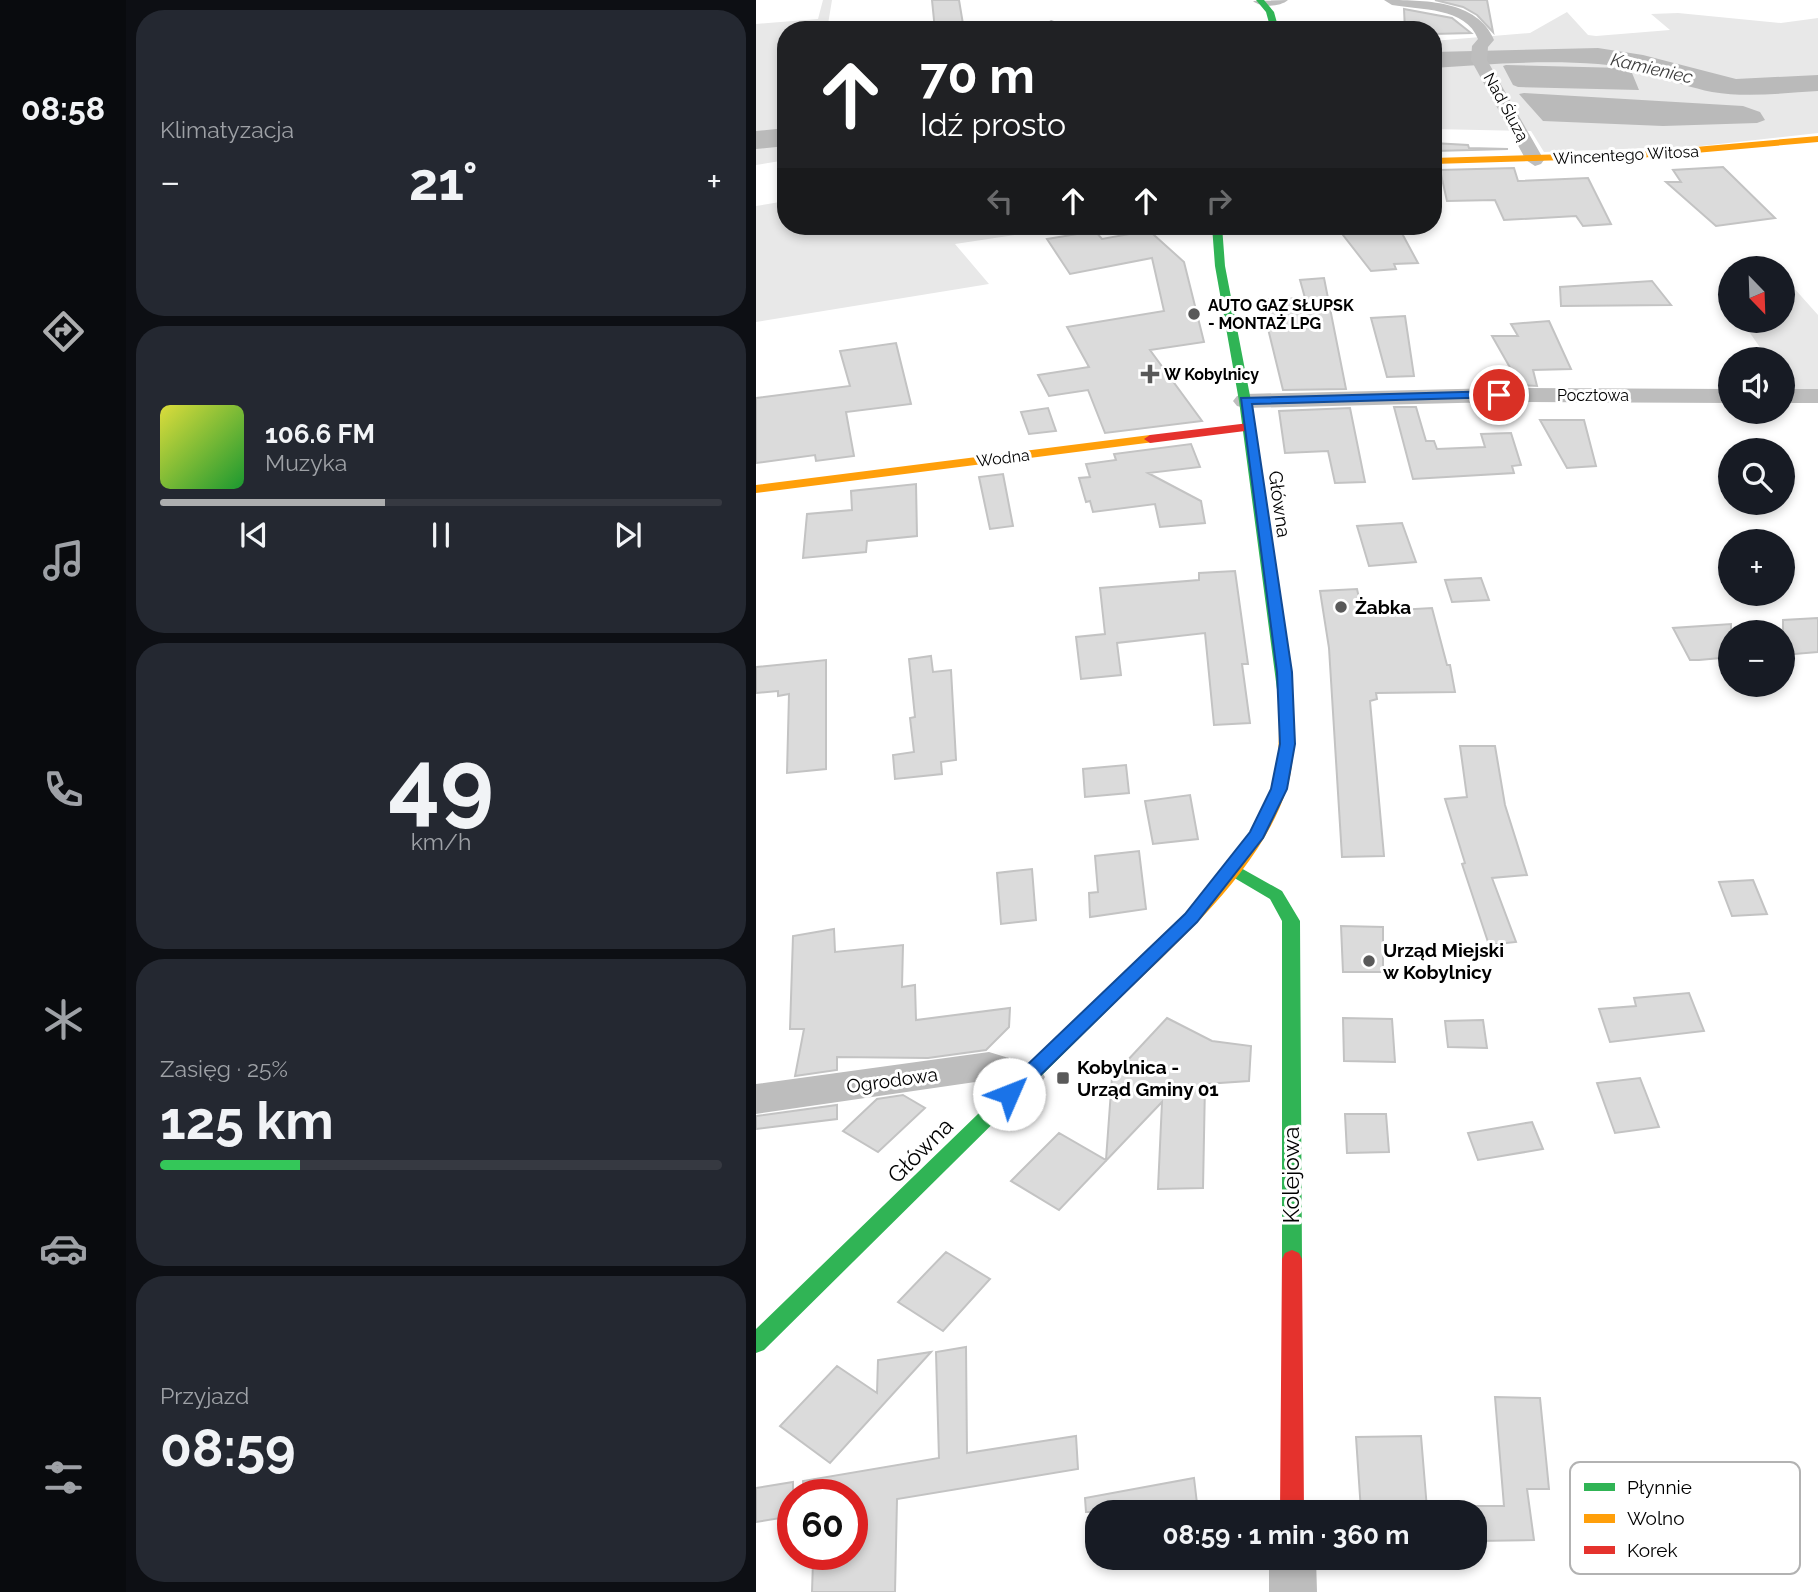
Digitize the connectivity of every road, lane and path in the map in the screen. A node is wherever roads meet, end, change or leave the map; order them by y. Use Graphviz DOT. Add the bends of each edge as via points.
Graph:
graph roads {
  1 [pos="1280,0"];
  2 [pos="1392,0"];
  3 [pos="1260,1"];
  4 [pos="1272,21"];
  5 [pos="1818,139"];
  6 [pos="1535,160"];
  7 [pos="1442,161"];
  8 [pos="1218,235"];
  9 [pos="1718,396"];
  10 [pos="1795,396"];
  11 [pos="1818,396"];
  12 [pos="1245,401"];
  13 [pos="1249,427"];
  14 [pos="756,489"];
  15 [pos="1232,869"];
  16 [pos="1026,1077"];
  17 [pos="756,1099"];
  18 [pos="756,1343"];
  19 [pos="1292,1500"];
  20 [pos="1293,1570"];
  21 [pos="1293,1592"];
  1 -- 3 [label="street"];
  2 -- 6 [label="street, Nad Śluzą" via="1460,13 1478,23 1486,40 1479,60"];
  3 -- 4 [label="main road"];
  5 -- 6 [label="main road, Wincentego Witosa" via="1651,155"];
  6 -- 7 [label="main road, Wincentego Witosa"];
  8 -- 12 [label="main road, Główna"];
  9 -- 12 [label="street, Pocztowa"];
  10 -- 11 [label="street"];
  12 -- 13 [label="main road, Główna"];
  13 -- 14 [label="main road, Wodna"];
  13 -- 15 [label="main road, Główna" via="1284,672 1287,744 1279,789 1258,834"];
  15 -- 16 [label="main road, Główna" via="1191,918"];
  15 -- 19 [label="main road, Kolejowa" via="1278,894 1291,920"];
  16 -- 17 [label="street, Ogrodowa" via="989,1066"];
  16 -- 18 [label="main road, Główna"];
  20 -- 21 [label="street"];
}
